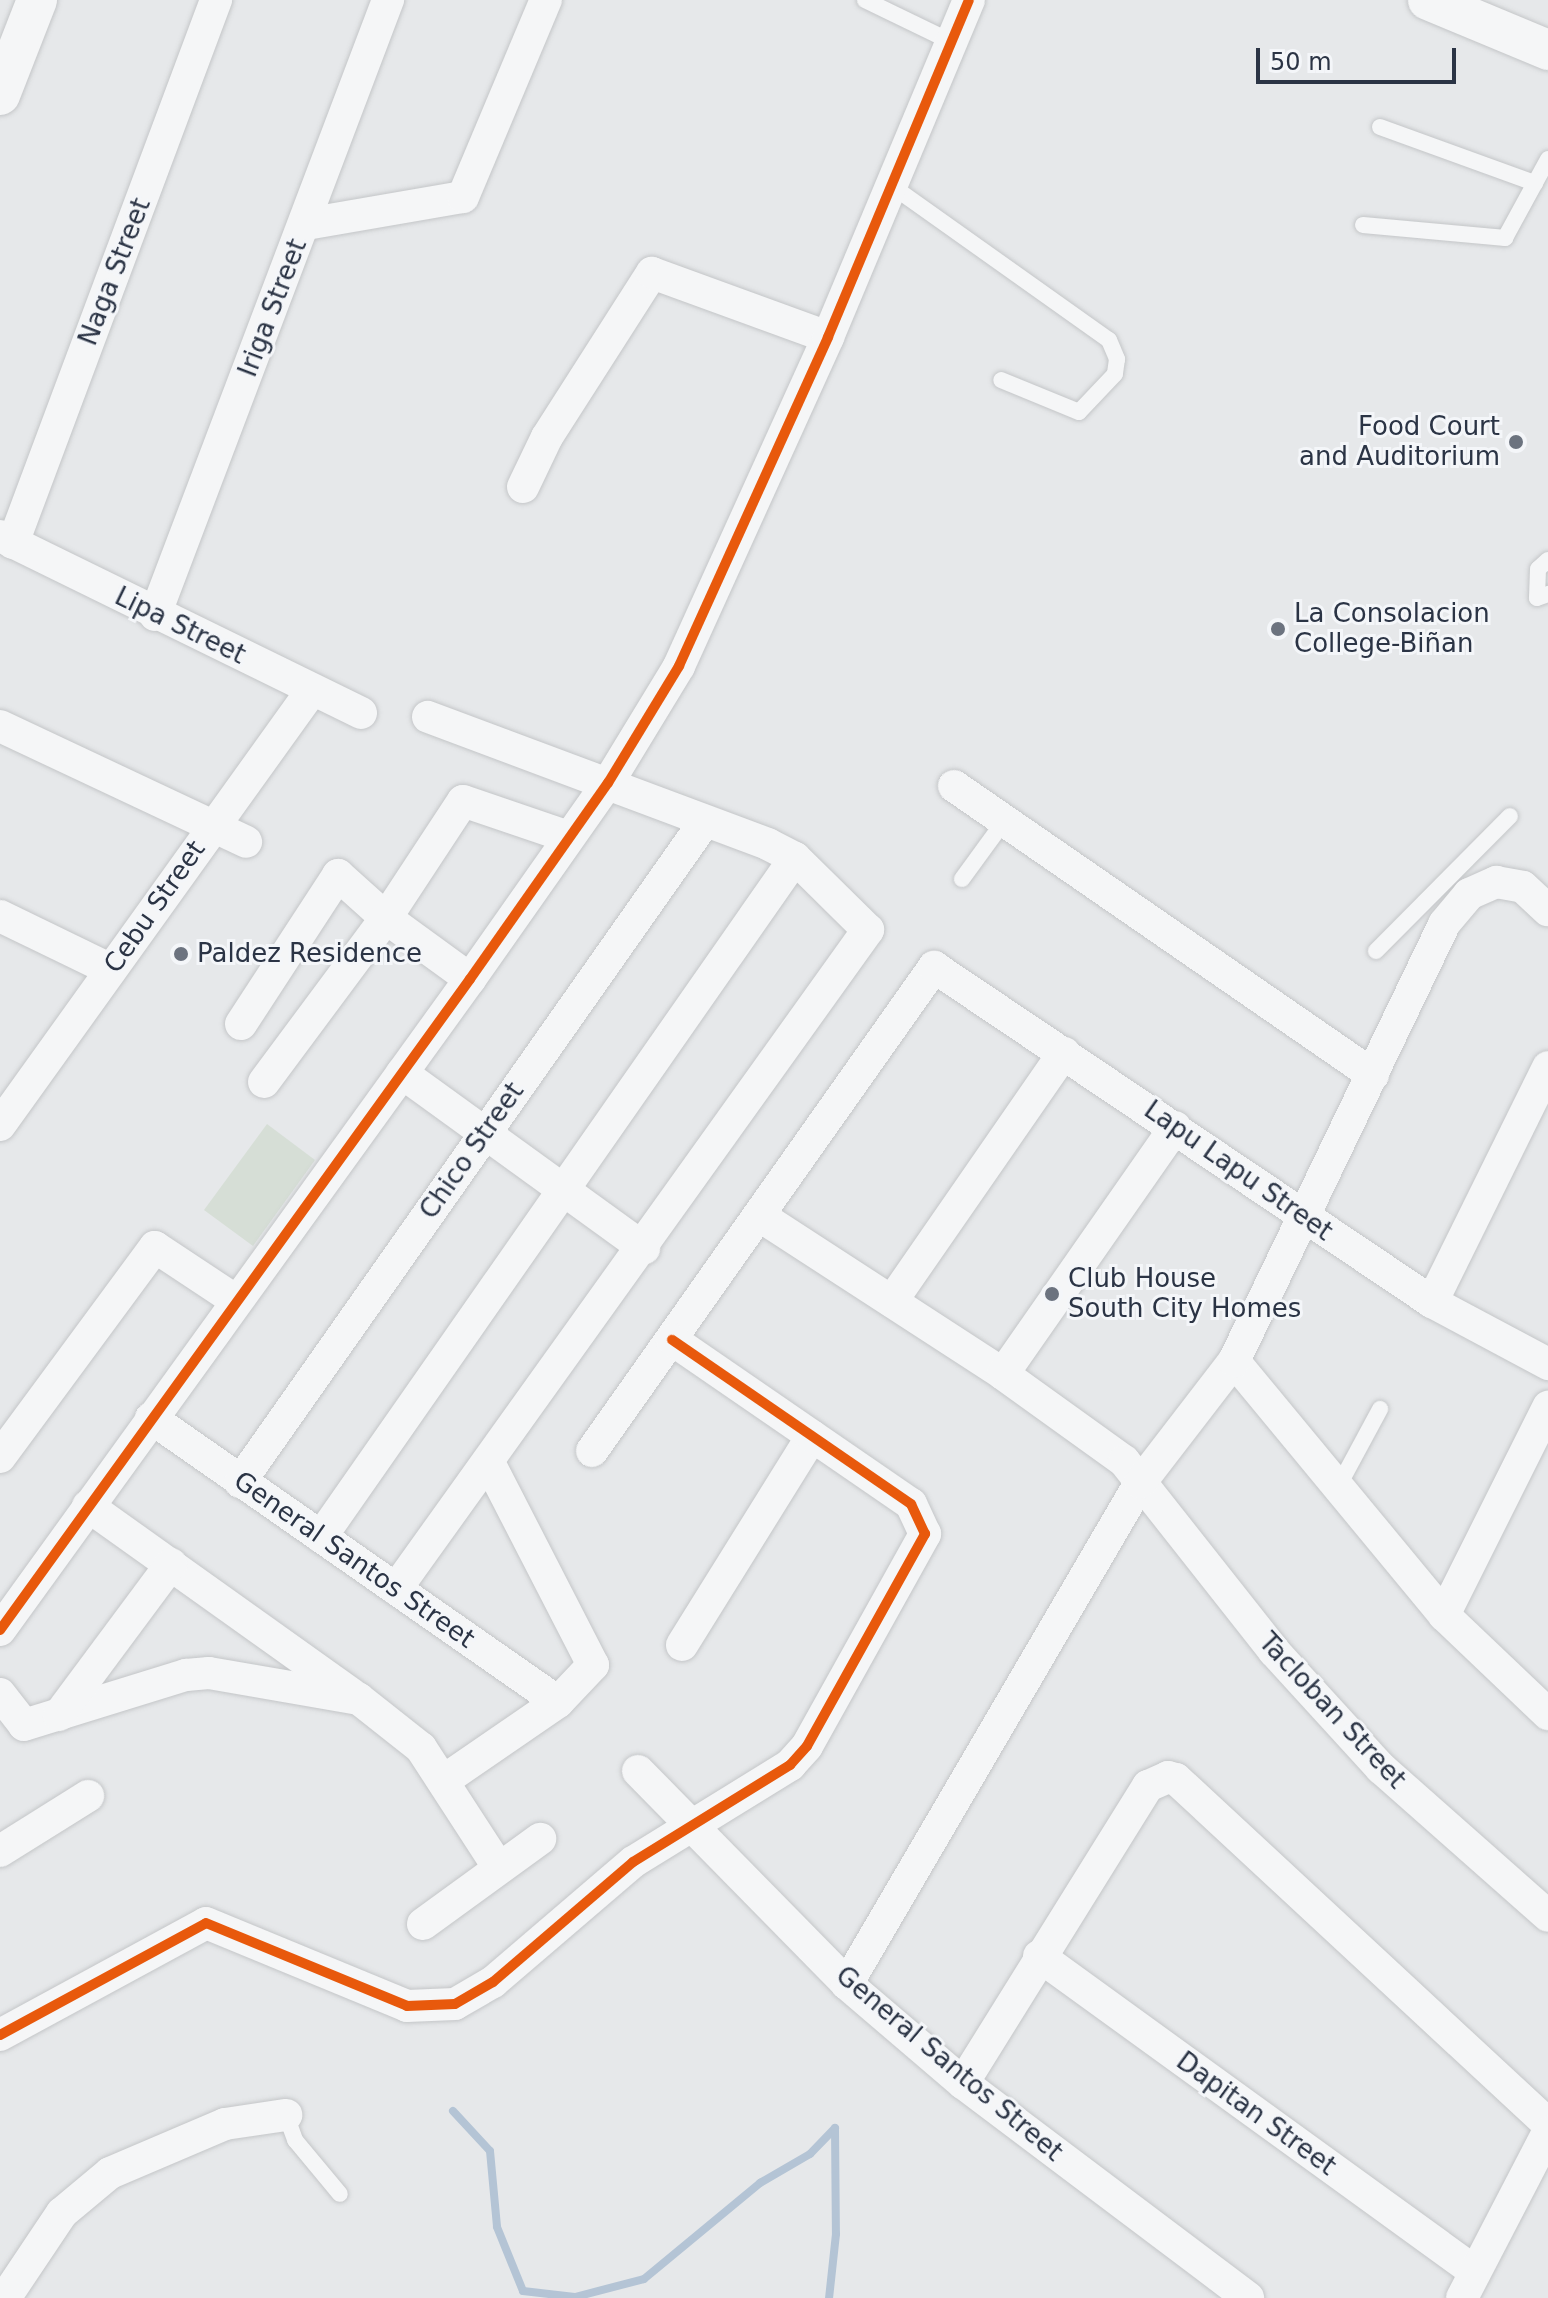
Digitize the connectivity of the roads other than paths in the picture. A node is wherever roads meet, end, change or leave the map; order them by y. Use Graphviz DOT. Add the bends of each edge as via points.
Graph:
graph roads {
  1 [pos="37,0"];
  2 [pos="216,0"];
  3 [pos="388,0"];
  4 [pos="546,0"];
  5 [pos="865,0"];
  6 [pos="969,0"];
  7 [pos="1428,0"];
  8 [pos="952,42"];
  9 [pos="1548,50"];
  10 [pos="0,95"];
  11 [pos="1380,127"];
  12 [pos="1548,159"];
  13 [pos="1535,183"];
  14 [pos="892,186"];
  15 [pos="306,224"];
  16 [pos="1363,225"];
  17 [pos="828,337"];
  18 [pos="1001,380"];
  19 [pos="523,487"];
  20 [pos="7,540"];
  21 [pos="1548,560"];
  22 [pos="1548,594"];
  23 [pos="155,615"];
  24 [pos="312,690"];
  25 [pos="361,713"];
  26 [pos="428,717"];
  27 [pos="0,726"];
  28 [pos="608,783"];
  29 [pos="954,786"];
  30 [pos="1510,816"];
  31 [pos="1005,820"];
  32 [pos="705,821"];
  33 [pos="212,825"];
  34 [pos="569,837"];
  35 [pos="246,842"];
  36 [pos="795,858"];
  37 [pos="962,879"];
  38 [pos="1469,879"];
  39 [pos="1548,910"];
  40 [pos="0,916"];
  41 [pos="386,918"];
  42 [pos="1376,951"];
  43 [pos="111,970"];
  44 [pos="470,979"];
  45 [pos="241,1024"];
  46 [pos="1064,1053"];
  47 [pos="1548,1067"];
  48 [pos="402,1073"];
  49 [pos="1373,1075"];
  50 [pos="264,1082"];
  51 [pos="5,1110"];
  52 [pos="1175,1127"];
  53 [pos="485,1132"];
  54 [pos="561,1188"];
  55 [pos="760,1216"];
  56 [pos="1306,1220"];
  57 [pos="644,1248"];
  58 [pos="235,1300"];
  59 [pos="892,1301"];
  60 [pos="1432,1302"];
  61 [pos="672,1340"];
  62 [pos="1234,1361"];
  63 [pos="1548,1364"];
  64 [pos="1003,1374"];
  65 [pos="1548,1407"];
  66 [pos="1380,1409"];
  67 [pos="151,1418"];
  68 [pos="812,1436"];
  69 [pos="592,1451"];
  70 [pos="0,1457"];
  71 [pos="489,1463"];
  72 [pos="240,1482"];
  73 [pos="1140,1483"];
  74 [pos="1337,1489"];
  75 [pos="88,1506"];
  76 [pos="321,1537"];
  77 [pos="171,1564"];
  78 [pos="396,1589"];
  79 [pos="1444,1615"];
  80 [pos="0,1630"];
  81 [pos="682,1645"];
  82 [pos="0,1694"];
  83 [pos="359,1699"];
  84 [pos="558,1702"];
  85 [pos="1548,1714"];
  86 [pos="59,1715"];
  87 [pos="638,1771"];
  88 [pos="443,1781"];
  89 [pos="88,1796"];
  90 [pos="690,1825"];
  91 [pos="540,1839"];
  92 [pos="0,1851"];
  93 [pos="499,1868"];
  94 [pos="1548,1916"];
  95 [pos="423,1924"];
  96 [pos="1039,1956"];
  97 [pos="847,1984"];
  98 [pos="0,2035"];
  99 [pos="963,2083"];
  100 [pos="286,2115"];
  101 [pos="1548,2124"];
  102 [pos="1548,2132"];
  103 [pos="340,2194"];
  104 [pos="1468,2284"];
  105 [pos="5,2298"];
  106 [pos="1248,2298"];
  1 -- 10 [label="street"];
  2 -- 20 [label="street, Naga Street"];
  3 -- 15 [label="street, Iriga Street"];
  4 -- 15 [label="street" via="463,197"];
  5 -- 8 [label="lane"];
  6 -- 8 [label="street"];
  7 -- 9 [label="street"];
  8 -- 14 [label="street"];
  11 -- 13 [label="lane"];
  12 -- 13 [label="lane"];
  13 -- 16 [label="lane" via="1505,238"];
  14 -- 17 [label="street"];
  14 -- 18 [label="lane" via="1109,340 1117,359 1115,374 1079,412"];
  15 -- 23 [label="street, Iriga Street"];
  17 -- 19 [label="street" via="652,273 547,437"];
  17 -- 28 [label="street" via="679,666"];
  20 -- 23 [label="street, Lipa Street"];
  21 -- 22 [label="lane" via="1538,569 1537,598"];
  23 -- 24 [label="street, Lipa Street"];
  24 -- 25 [label="street, Lipa Street"];
  24 -- 33 [label="street, Cebu Street"];
  26 -- 28 [label="street"];
  27 -- 33 [label="street"];
  28 -- 32 [label="street"];
  28 -- 34 [label="street"];
  29 -- 31 [label="street"];
  30 -- 38 [label="lane"];
  31 -- 37 [label="lane"];
  31 -- 49 [label="street"];
  32 -- 36 [label="street"];
  32 -- 53 [label="street, Chico Street"];
  33 -- 35 [label="street"];
  33 -- 43 [label="street, Cebu Street"];
  34 -- 41 [label="street" via="463,801"];
  34 -- 44 [label="street"];
  36 -- 54 [label="street"];
  36 -- 57 [label="street" via="868,930"];
  38 -- 39 [label="street" via="1523,887"];
  38 -- 42 [label="lane"];
  38 -- 49 [label="street"];
  40 -- 43 [label="street"];
  41 -- 44 [label="street"];
  41 -- 45 [label="street" via="338,875"];
  41 -- 50 [label="street"];
  43 -- 51 [label="street, Cebu Street"];
  44 -- 48 [label="street"];
  46 -- 52 [label="street, Lapu Lapu Street"];
  46 -- 55 [label="street, Lapu Lapu Street" via="934,967"];
  46 -- 59 [label="street"];
  47 -- 60 [label="street"];
  48 -- 53 [label="street"];
  48 -- 58 [label="street"];
  49 -- 56 [label="street"];
  52 -- 56 [label="street, Lapu Lapu Street"];
  52 -- 64 [label="street"];
  53 -- 54 [label="street"];
  53 -- 72 [label="street, Chico Street"];
  54 -- 57 [label="street"];
  54 -- 76 [label="street"];
  55 -- 59 [label="street, Tacloban Street"];
  55 -- 61 [label="street"];
  56 -- 60 [label="street, Lapu Lapu Street"];
  56 -- 62 [label="street"];
  57 -- 71 [label="street"];
  58 -- 67 [label="street"];
  58 -- 70 [label="street" via="155,1247"];
  59 -- 64 [label="street, Tacloban Street"];
  60 -- 63 [label="street, Lapu Lapu Street"];
  61 -- 68 [label="street"];
  61 -- 69 [label="street"];
  62 -- 73 [label="street"];
  62 -- 74 [label="street"];
  64 -- 73 [label="street, Tacloban Street" via="1124,1461"];
  65 -- 79 [label="street"];
  66 -- 74 [label="lane"];
  67 -- 72 [label="street, General Santos Street"];
  67 -- 75 [label="street"];
  68 -- 81 [label="street"];
  68 -- 90 [label="street" via="911,1504 925,1534 807,1746 790,1765"];
  71 -- 78 [label="street"];
  71 -- 84 [label="street" via="593,1665"];
  72 -- 76 [label="street, General Santos Street"];
  73 -- 94 [label="street, Tacloban Street" via="1274,1651 1370,1757"];
  73 -- 97 [label="street"];
  74 -- 79 [label="street"];
  75 -- 77 [label="street"];
  75 -- 80 [label="street"];
  76 -- 78 [label="street, General Santos Street"];
  77 -- 83 [label="street"];
  77 -- 86 [label="street"];
  78 -- 84 [label="street, General Santos Street"];
  79 -- 85 [label="street"];
  82 -- 86 [label="street" via="24,1725"];
  83 -- 86 [label="street" via="209,1673 186,1675"];
  83 -- 88 [label="street" via="405,1731"];
  84 -- 88 [label="street"];
  87 -- 90 [label="street, General Santos Street"];
  88 -- 93 [label="street"];
  89 -- 92 [label="street"];
  90 -- 97 [label="street, General Santos Street"];
  90 -- 98 [label="street" via="614,1877 493,1982 455,2004 407,2006 206,1923"];
  91 -- 93 [label="street"];
  93 -- 95 [label="street"];
  96 -- 99 [label="street"];
  96 -- 101 [label="street" via="1148,1786 1176,1779"];
  96 -- 104 [label="street, Dapitan Street"];
  97 -- 99 [label="street, General Santos Street"];
  99 -- 106 [label="street, General Santos Street"];
  100 -- 103 [label="lane" via="295,2140"];
  100 -- 105 [label="street" via="225,2124 110,2173 62,2213"];
  102 -- 104 [label="street"];
}
